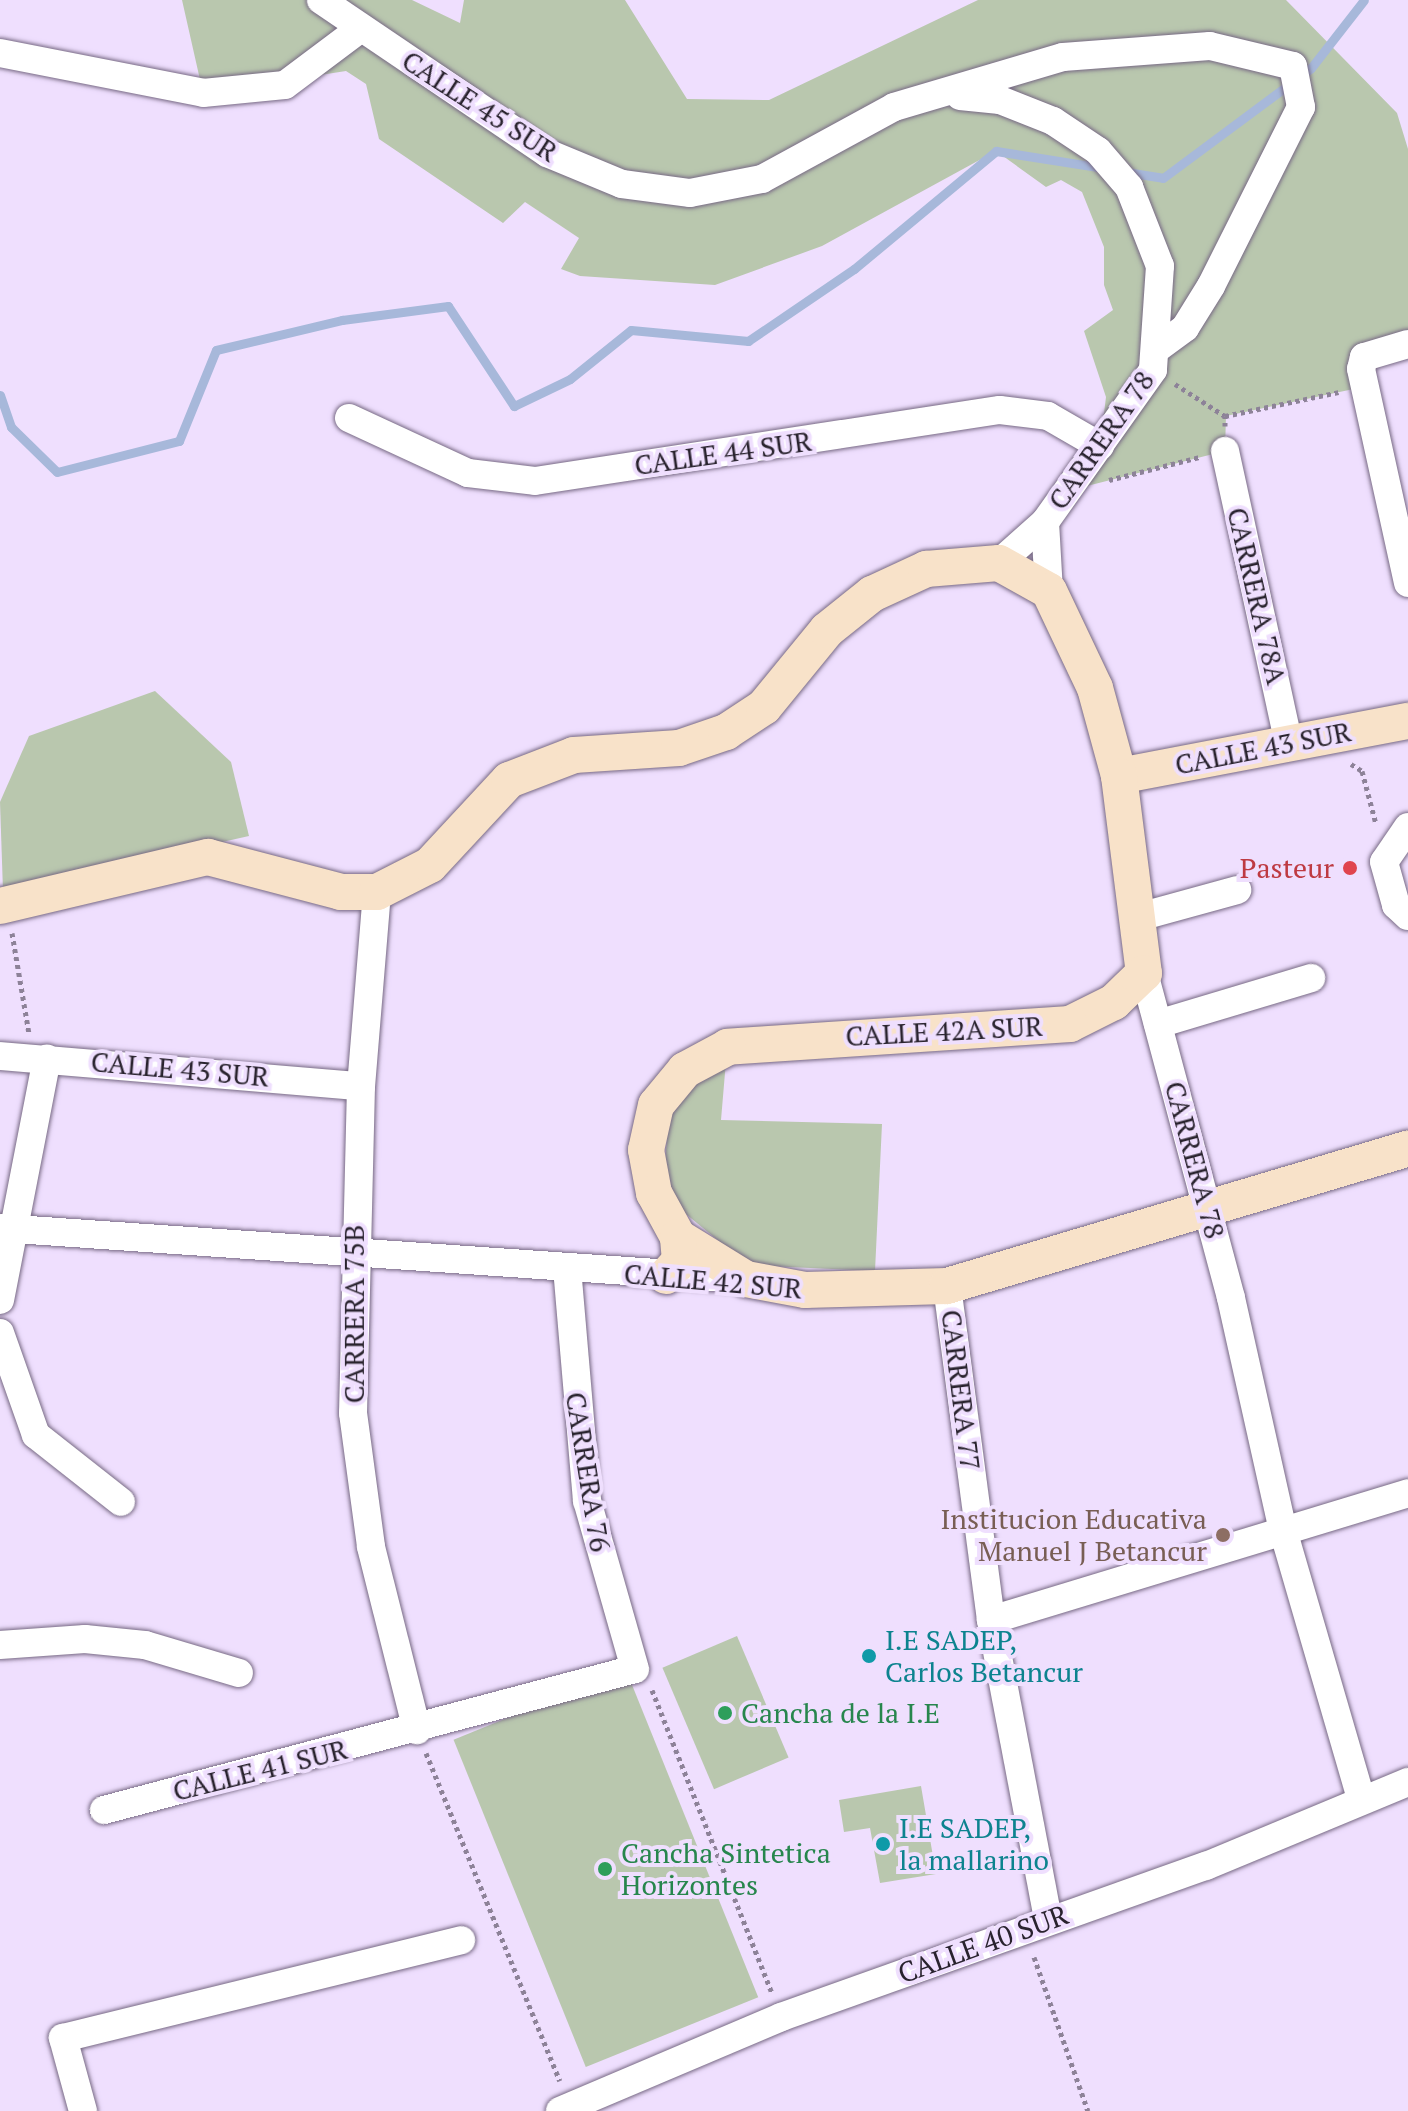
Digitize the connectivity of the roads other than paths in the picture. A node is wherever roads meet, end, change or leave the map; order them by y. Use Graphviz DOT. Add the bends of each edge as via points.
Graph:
graph roads {
  1 [pos="321,0"];
  2 [pos="366,32"];
  3 [pos="0,53"];
  4 [pos="951,95"];
  5 [pos="1408,344"];
  6 [pos="1158,346"];
  7 [pos="349,418"];
  8 [pos="1100,446"];
  9 [pos="1225,451"];
  10 [pos="1045,522"];
  11 [pos="999,563"];
  12 [pos="1408,583"];
  13 [pos="1049,591"];
  14 [pos="1408,721"];
  15 [pos="1288,741"];
  16 [pos="1119,776"];
  17 [pos="1408,827"];
  18 [pos="1237,890"];
  19 [pos="377,892"];
  20 [pos="4,905"];
  21 [pos="1408,916"];
  22 [pos="1139,917"];
  23 [pos="1144,973"];
  24 [pos="1311,978"];
  25 [pos="1158,1024"];
  26 [pos="0,1056"];
  27 [pos="40,1058"];
  28 [pos="361,1086"];
  29 [pos="1408,1149"];
  30 [pos="1209,1210"];
  31 [pos="10,1229"];
  32 [pos="678,1237"];
  33 [pos="354,1249"];
  34 [pos="567,1270"];
  35 [pos="666,1276"];
  36 [pos="746,1279"];
  37 [pos="947,1286"];
  38 [pos="0,1300"];
  39 [pos="0,1333"];
  40 [pos="1408,1493"];
  41 [pos="121,1502"];
  42 [pos="1283,1530"];
  43 [pos="991,1620"];
  44 [pos="0,1645"];
  45 [pos="239,1673"];
  46 [pos="642,1675"];
  47 [pos="417,1730"];
  48 [pos="1408,1782"];
  49 [pos="1361,1799"];
  50 [pos="104,1810"];
  51 [pos="1036,1924"];
  52 [pos="461,1940"];
  53 [pos="565,2109"];
  54 [pos="83,2111"];
  1 -- 2 [label="street, CALLE 45 SUR"];
  2 -- 3 [label="street" via="285,85 203,93"];
  2 -- 4 [label="street, CALLE 45 SUR" via="547,153 622,184 690,193 762,179 894,107"];
  4 -- 6 [label="street" via="1000,100 1053,121 1098,151 1129,187 1160,266"];
  4 -- 6 [label="street, CARRERA 78" via="1063,57 1210,46 1293,66 1301,107 1211,286 1185,328"];
  5 -- 12 [label="street" via="1364,357 1363,387"];
  6 -- 8 [label="street, CARRERA 78"];
  7 -- 8 [label="street, CALLE 44 SUR" via="468,473 535,481 1000,410 1048,416"];
  8 -- 10 [label="street, CARRERA 78"];
  9 -- 15 [label="street, CARRERA 78A"];
  10 -- 11 [label="street, CARRERA 78"];
  10 -- 13 [label="street, CARRERA 78"];
  11 -- 13 [label="main road"];
  11 -- 19 [label="main road" via="926,569 872,594 827,630 764,707 726,732 679,748 574,755 509,780 430,865"];
  13 -- 16 [label="main road, CARRERA 78" via="1095,688"];
  14 -- 15 [label="main road, CALLE 43 SUR"];
  15 -- 16 [label="main road, CALLE 43 SUR"];
  16 -- 22 [label="main road, CARRERA 78"];
  17 -- 21 [label="street" via="1384,852 1396,905"];
  18 -- 22 [label="street"];
  19 -- 20 [label="main road" via="341,892 208,857"];
  19 -- 28 [label="street, CARRERA 75B"];
  22 -- 23 [label="main road, CARRERA 78"];
  23 -- 25 [label="street, CARRERA 78"];
  23 -- 32 [label="main road, CALLE 42A SUR" via="1114,1002 1070,1024 728,1047 685,1070 656,1105 646,1150 654,1193"];
  24 -- 25 [label="street"];
  25 -- 30 [label="street, CARRERA 78"];
  26 -- 27 [label="street, CALLE 43 SUR"];
  27 -- 28 [label="street, CALLE 43 SUR"];
  27 -- 31 [label="street"];
  28 -- 33 [label="street, CARRERA 75B"];
  29 -- 30 [label="main road, CALLE 42 SUR"];
  30 -- 37 [label="main road, CALLE 42 SUR"];
  30 -- 42 [label="street, CARRERA 78"];
  31 -- 33 [label="street, CALLE 42 SUR"];
  31 -- 38 [label="street"];
  32 -- 35 [label="main road" via="680,1261"];
  32 -- 36 [label="main road"];
  33 -- 34 [label="street, CALLE 42 SUR"];
  33 -- 47 [label="street, CARRERA 75B" via="353,1413 371,1547"];
  34 -- 35 [label="street, CALLE 42 SUR"];
  34 -- 46 [label="street, CARRERA 76" via="587,1501"];
  35 -- 36 [label="street, CALLE 42 SUR"];
  36 -- 37 [label="main road, CALLE 42 SUR" via="805,1290"];
  37 -- 43 [label="street, CARRERA 77"];
  39 -- 41 [label="street" via="36,1435"];
  40 -- 42 [label="street"];
  42 -- 43 [label="street"];
  42 -- 49 [label="street, CARRERA 78"];
  43 -- 51 [label="street, CARRERA 77"];
  44 -- 45 [label="street" via="85,1639 145,1645"];
  46 -- 47 [label="street, CALLE 41 SUR"];
  47 -- 50 [label="street, CALLE 41 SUR"];
  48 -- 49 [label="street, CALLE 40 SUR"];
  49 -- 51 [label="street, CALLE 40 SUR" via="1206,1866"];
  51 -- 53 [label="street, CALLE 40 SUR" via="781,2017"];
  52 -- 54 [label="street" via="63,2038"];
}
